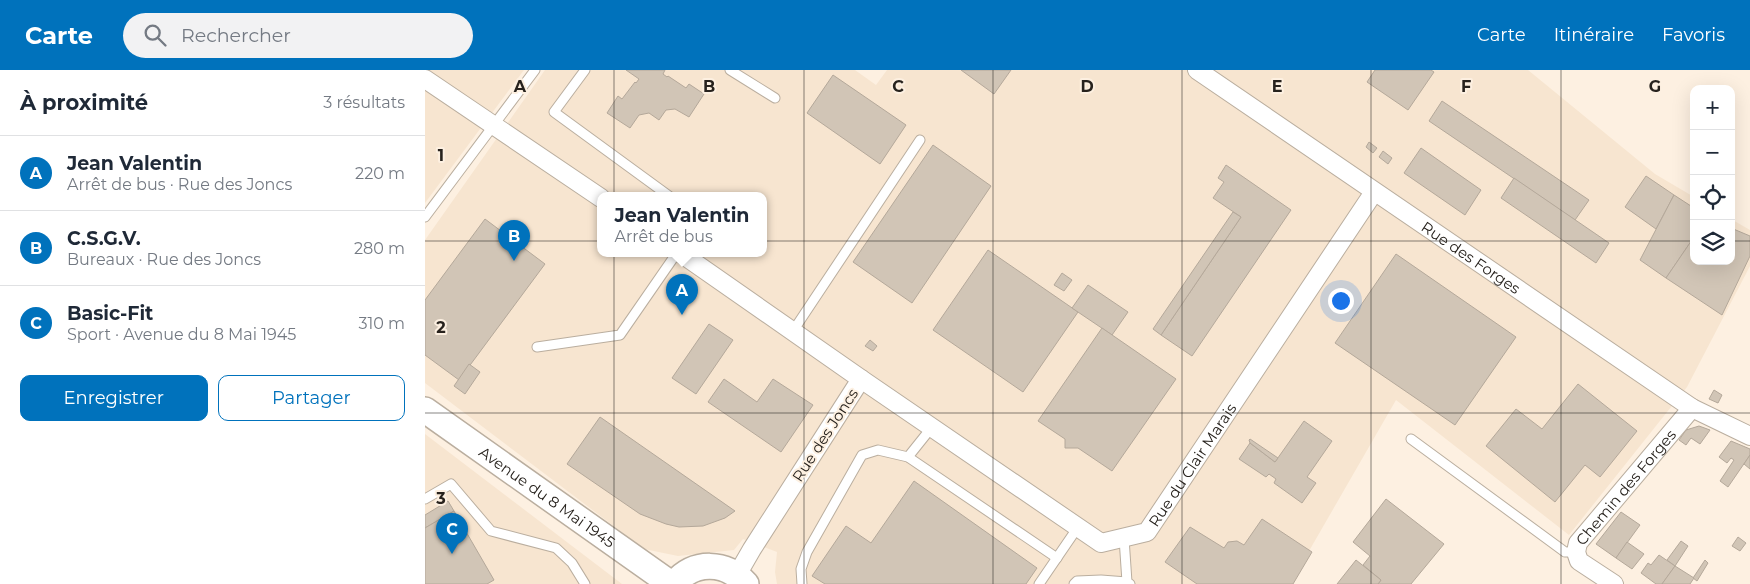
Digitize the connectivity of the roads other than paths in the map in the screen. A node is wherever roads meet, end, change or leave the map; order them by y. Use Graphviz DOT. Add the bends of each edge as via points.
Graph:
graph roads {
  1 [pos="535,70"];
  2 [pos="585,70"];
  3 [pos="730,70"];
  4 [pos="1197,70"];
  5 [pos="425,78"];
  6 [pos="775,98"];
  7 [pos="493,126"];
  8 [pos="920,140"];
  9 [pos="664,192"];
  10 [pos="1374,192"];
  11 [pos="597,195"];
  12 [pos="425,217"];
  13 [pos="675,257"];
  14 [pos="686,257"];
  15 [pos="793,331"];
  16 [pos="537,347"];
  17 [pos="861,379"];
  18 [pos="1691,408"];
  19 [pos="425,410"];
  20 [pos="931,427"];
  21 [pos="1750,436"];
  22 [pos="1411,439"];
  23 [pos="908,457"];
  24 [pos="425,499"];
  25 [pos="1078,527"];
  26 [pos="1124,538"];
  27 [pos="1578,556"];
  28 [pos="1057,558"];
  29 [pos="741,580"];
  30 [pos="1129,583"];
  31 [pos="585,584"];
  32 [pos="672,584"];
  33 [pos="802,584"];
  34 [pos="1039,584"];
  35 [pos="1074,584"];
  36 [pos="1614,584"];
  1 -- 7 [label="lane"];
  2 -- 9 [label="lane" via="554,112"];
  3 -- 6 [label="lane"];
  4 -- 10 [label="street, Rue des Forges"];
  5 -- 7 [label="street"];
  7 -- 11 [label="street"];
  7 -- 12 [label="lane"];
  8 -- 15 [label="lane"];
  10 -- 18 [label="street, Rue des Forges"];
  10 -- 26 [label="street, Rue du Clair Marais" via="1147,532"];
  13 -- 16 [label="lane" via="619,335"];
  14 -- 15 [label="street, Rue des Joncs"];
  15 -- 17 [label="street, Rue des Joncs"];
  17 -- 20 [label="street, Rue du Clair Marais"];
  17 -- 29 [label="street, Rue des Joncs" via="752,549"];
  18 -- 21 [label="street, Rue des Forges"];
  18 -- 27 [label="street, Chemin des Forges" via="1578,542"];
  19 -- 32 [label="main road, Avenue du 8 Mai 1945"];
  20 -- 23 [label="lane"];
  20 -- 25 [label="street, Rue du Clair Marais"];
  22 -- 27 [label="lane" via="1565,552"];
  23 -- 28 [label="lane"];
  23 -- 33 [label="lane" via="878,450 862,455 807,552 801,569"];
  24 -- 31 [label="lane" via="451,484 491,531 556,548 572,563"];
  25 -- 26 [label="street, Rue du Clair Marais" via="1101,543"];
  25 -- 28 [label="lane"];
  26 -- 30 [label="lane"];
  27 -- 36 [label="street, Chemin des Forges"];
  28 -- 34 [label="lane"];
  29 -- 32 [label="main road" via="730,570 706,566 695,568"];
  30 -- 35 [label="lane" via="1093,580"];
}
